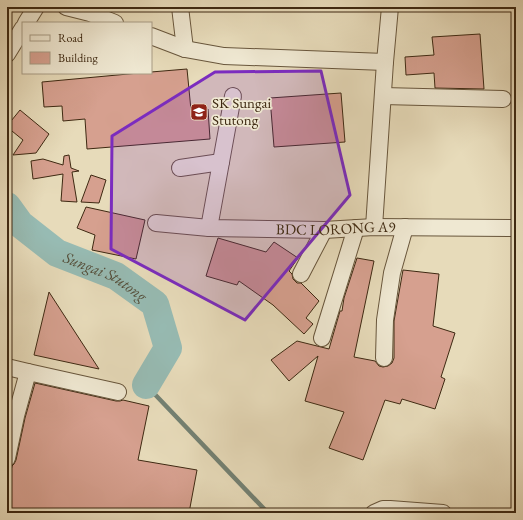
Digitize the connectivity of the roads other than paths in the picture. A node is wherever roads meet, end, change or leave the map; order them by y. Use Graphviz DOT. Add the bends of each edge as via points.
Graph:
graph roads {
  1 [pos="36,7"];
  2 [pos="66,7"];
  3 [pos="180,7"];
  4 [pos="390,7"];
  5 [pos="27,22"];
  6 [pos="113,22"];
  7 [pos="22,30"];
  8 [pos="152,36"];
  9 [pos="185,49"];
  10 [pos="7,54"];
  11 [pos="385,62"];
  12 [pos="234,96"];
  13 [pos="383,96"];
  14 [pos="503,99"];
  15 [pos="221,162"];
  16 [pos="180,168"];
  17 [pos="156,224"];
  18 [pos="374,227"];
  19 [pos="209,228"];
  20 [pos="356,228"];
  21 [pos="405,228"];
  22 [pos="516,228"];
  23 [pos="324,230"];
  24 [pos="301,274"];
  25 [pos="322,338"];
  26 [pos="384,358"];
  27 [pos="7,367"];
  28 [pos="28,372"];
  29 [pos="118,392"];
  30 [pos="7,458"];
  31 [pos="374,513"];
  32 [pos="443,513"];
  1 -- 5 [label="street"];
  2 -- 6 [label="street"];
  3 -- 9 [label="street"];
  4 -- 11 [label="street"];
  7 -- 10 [label="street"];
  8 -- 9 [label="street"];
  9 -- 11 [label="street" via="224,56"];
  11 -- 13 [label="street"];
  12 -- 15 [label="street"];
  13 -- 14 [label="street"];
  13 -- 18 [label="street"];
  15 -- 16 [label="street"];
  15 -- 19 [label="street"];
  17 -- 19 [label="street, BDC LORONG A9"];
  18 -- 20 [label="street, BDC LORONG A9"];
  18 -- 21 [label="street, BDC LORONG A9"];
  19 -- 23 [label="street, BDC LORONG A9"];
  20 -- 23 [label="street, BDC LORONG A9"];
  20 -- 25 [label="street"];
  21 -- 22 [label="street, BDC LORONG A9"];
  21 -- 26 [label="street" via="392,273 385,320"];
  23 -- 24 [label="street"];
  27 -- 28 [label="street"];
  28 -- 29 [label="street"];
  28 -- 30 [label="street"];
  31 -- 32 [label="street" via="390,508"];
}
